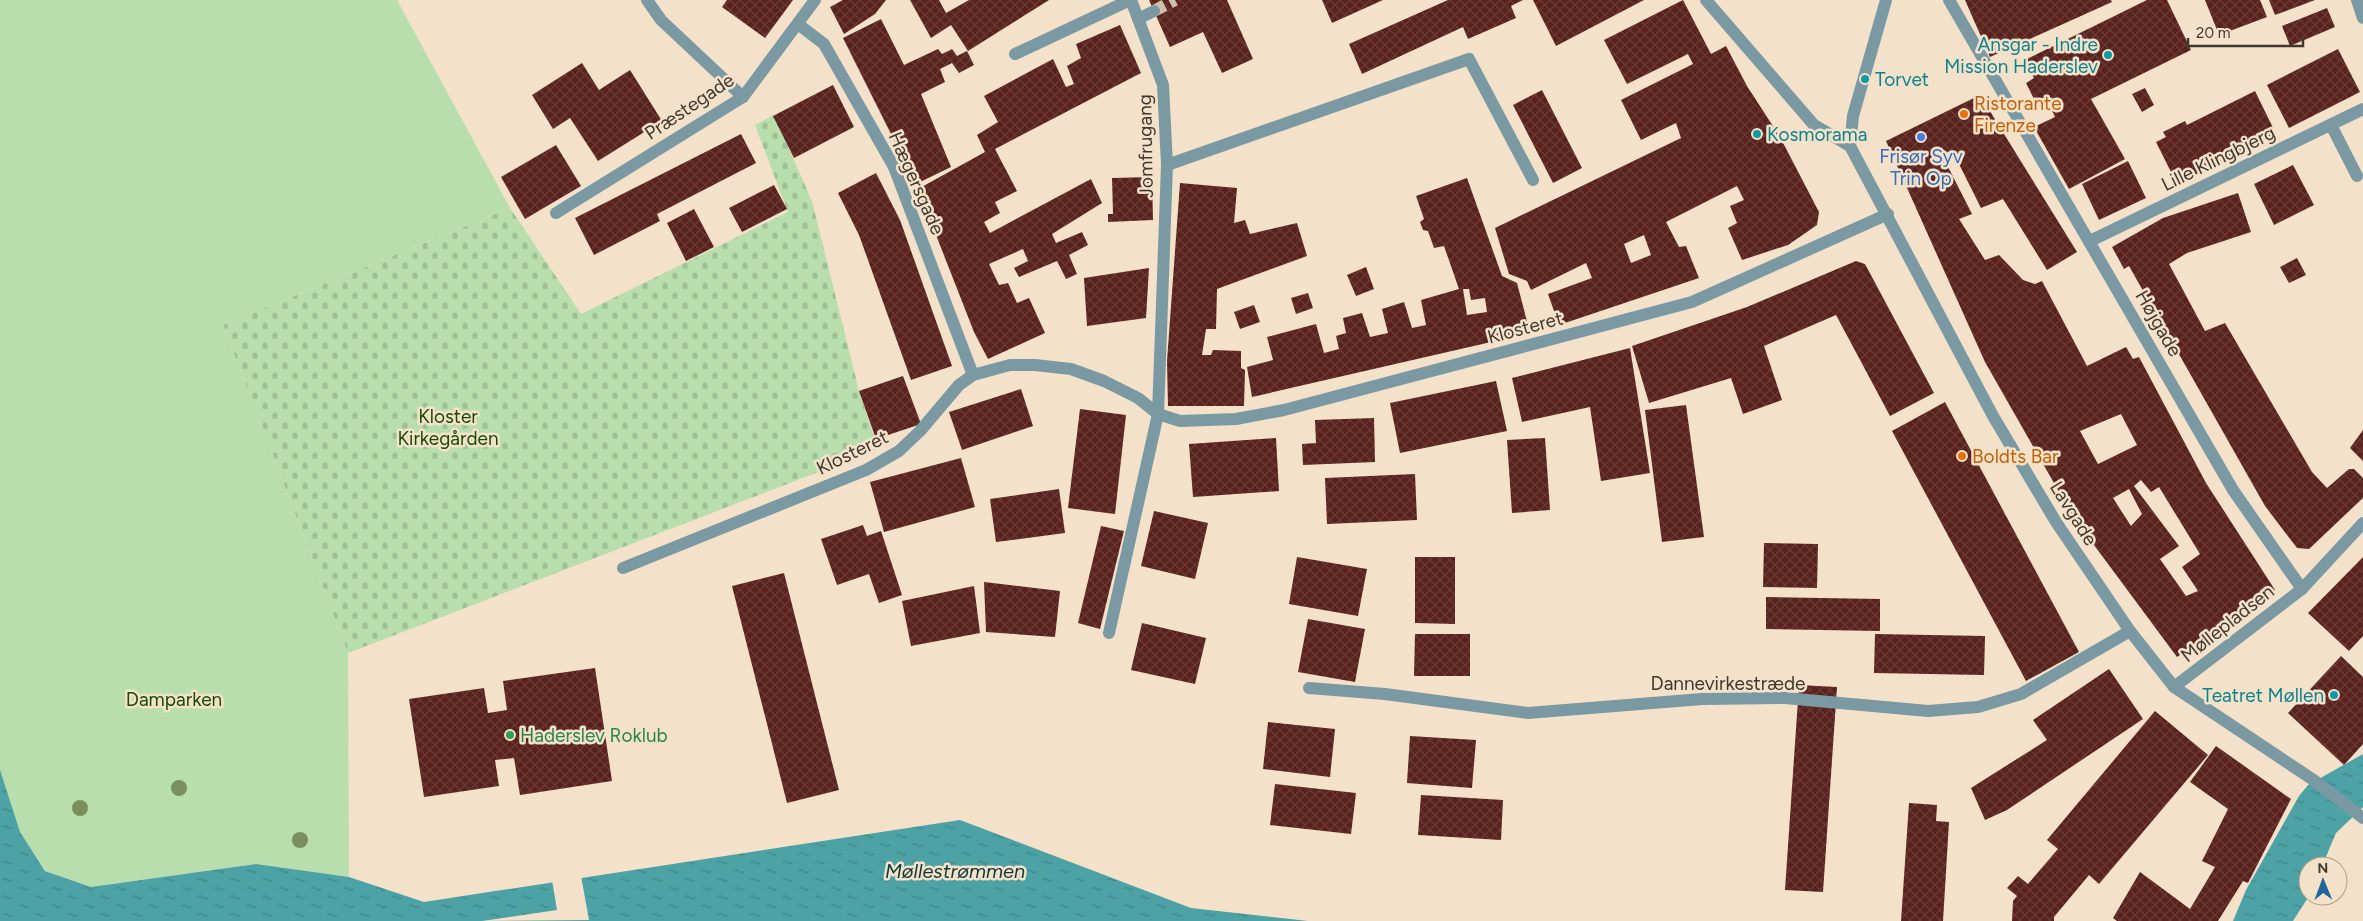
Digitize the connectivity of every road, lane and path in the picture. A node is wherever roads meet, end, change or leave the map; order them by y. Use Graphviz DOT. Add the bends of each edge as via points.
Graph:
graph roads {
  1 [pos="647,0"];
  2 [pos="815,0"];
  3 [pos="1131,0"];
  4 [pos="1706,0"];
  5 [pos="1886,0"];
  6 [pos="1949,0"];
  7 [pos="2357,0"];
  8 [pos="1154,11"];
  9 [pos="1138,18"];
  10 [pos="2363,18"];
  11 [pos="798,24"];
  12 [pos="1015,54"];
  13 [pos="744,97"];
  14 [pos="2363,109"];
  15 [pos="2331,125"];
  16 [pos="1850,146"];
  17 [pos="1167,165"];
  18 [pos="2357,176"];
  19 [pos="1533,180"];
  20 [pos="556,213"];
  21 [pos="1888,214"];
  22 [pos="2090,241"];
  23 [pos="973,375"];
  24 [pos="1158,414"];
  25 [pos="2363,524"];
  26 [pos="623,568"];
  27 [pos="2302,589"];
  28 [pos="2130,631"];
  29 [pos="1110,633"];
  30 [pos="2174,687"];
  31 [pos="1309,688"];
  32 [pos="2363,818"];
  1 -- 13 [label="street" via="661,20"];
  2 -- 11 [label="street, Præstegade"];
  3 -- 9 [label="street, Jomfrugang"];
  3 -- 12 [label="street"];
  4 -- 16 [label="street" via="1814,124"];
  5 -- 16 [label="street" via="1853,116"];
  6 -- 22 [label="street, Højgade"];
  7 -- 10 [label="street"];
  8 -- 9 [label="street"];
  9 -- 17 [label="street, Jomfrugang" via="1163,85"];
  11 -- 13 [label="street, Præstegade"];
  11 -- 23 [label="street, Hægersgade" via="824,44 894,167"];
  13 -- 20 [label="street, Præstegade"];
  14 -- 15 [label="street, Lille Klingbjerg"];
  15 -- 18 [label="street"];
  15 -- 22 [label="street, Lille Klingbjerg"];
  16 -- 21 [label="street, Lavgade"];
  17 -- 19 [label="street" via="1469,59"];
  17 -- 24 [label="street, Jomfrugang"];
  21 -- 24 [label="street, Klosteret" via="1692,302 1284,410 1236,419 1180,421"];
  21 -- 28 [label="street, Lavgade" via="1993,416 2056,522"];
  22 -- 27 [label="street, Højgade" via="2233,490"];
  23 -- 24 [label="street, Klosteret" via="1010,365 1071,369 1138,398"];
  23 -- 26 [label="street, Klosteret" via="959,385 899,451 866,470"];
  24 -- 29 [label="street"];
  25 -- 27 [label="street, Møllepladsen"];
  27 -- 30 [label="street, Møllepladsen"];
  28 -- 30 [label="street, Lavgade"];
  28 -- 31 [label="street, Dannevirkestræde" via="2021,694 1978,707 1928,711 1785,698 1711,698 1528,713 1385,694"];
  30 -- 32 [label="street, Lavgade" via="2315,781"];
}
